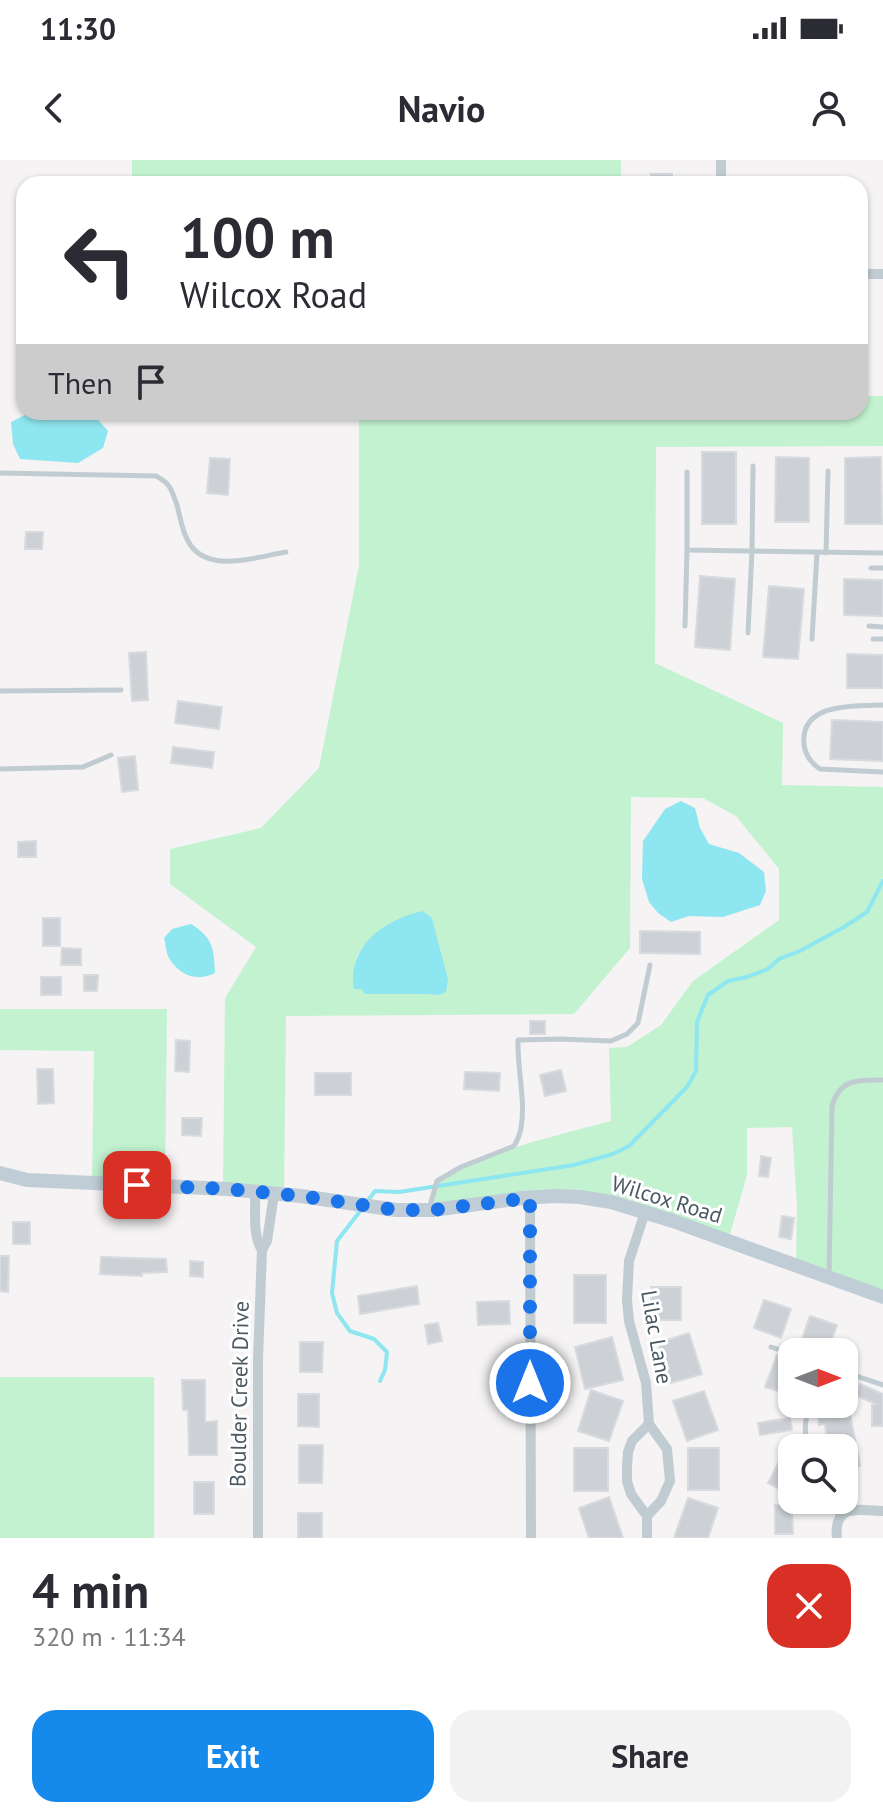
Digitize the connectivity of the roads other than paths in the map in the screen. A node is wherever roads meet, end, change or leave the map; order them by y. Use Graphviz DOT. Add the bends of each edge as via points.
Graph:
graph roads {
  1 [pos="753,466"];
  2 [pos="828,471"];
  3 [pos="687,472"];
  4 [pos="0,473"];
  5 [pos="687,550"];
  6 [pos="752,551"];
  7 [pos="286,552"];
  8 [pos="817,553"];
  9 [pos="826,553"];
  10 [pos="883,553"];
  11 [pos="871,568"];
  12 [pos="883,568"];
  13 [pos="685,626"];
  14 [pos="869,626"];
  15 [pos="883,627"];
  16 [pos="748,633"];
  17 [pos="812,639"];
  18 [pos="873,639"];
  19 [pos="883,639"];
  20 [pos="121,690"];
  21 [pos="0,691"];
  22 [pos="883,705"];
  23 [pos="111,755"];
  24 [pos="0,769"];
  25 [pos="882,772"];
  26 [pos="650,965"];
  27 [pos="883,1080"];
  28 [pos="0,1173"];
  29 [pos="255,1192"];
  30 [pos="274,1194"];
  31 [pos="530,1198"];
  32 [pos="428,1210"];
  33 [pos="645,1212"];
  34 [pos="262,1250"];
  35 [pos="829,1277"];
  36 [pos="883,1297"];
  37 [pos="771,1347"];
  38 [pos="778,1349"];
  39 [pos="858,1377"];
  40 [pos="883,1385"];
  41 [pos="649,1424"];
  42 [pos="883,1511"];
  43 [pos="838,1514"];
  44 [pos="647,1516"];
  45 [pos="840,1518"];
  46 [pos="258,1538"];
  47 [pos="531,1538"];
  48 [pos="647,1538"];
  49 [pos="837,1538"];
  1 -- 6 [label="lane"];
  2 -- 9 [label="lane"];
  3 -- 5 [label="lane"];
  4 -- 7 [label="lane" via="156,476 167,482 188,541 201,556 240,560"];
  5 -- 6 [label="lane"];
  5 -- 13 [label="lane"];
  6 -- 8 [label="lane"];
  6 -- 16 [label="lane"];
  8 -- 9 [label="lane"];
  8 -- 17 [label="lane"];
  9 -- 10 [label="lane"];
  11 -- 12 [label="lane"];
  14 -- 15 [label="lane"];
  18 -- 19 [label="lane"];
  20 -- 21 [label="lane"];
  22 -- 25 [label="lane" via="828,709 807,726 803,741 806,755 820,769"];
  23 -- 24 [label="lane" via="83,767"];
  26 -- 32 [label="lane" via="638,1023 627,1034 611,1041 518,1040 522,1118 514,1146 437,1181"];
  27 -- 35 [label="lane" via="851,1082 835,1095"];
  28 -- 29 [label="street, Wilcox Road" via="27,1180"];
  29 -- 30 [label="street, Wilcox Road"];
  29 -- 34 [label="street, Boulder Creek Drive"];
  30 -- 32 [label="street, Wilcox Road"];
  30 -- 34 [label="street, Boulder Creek Drive"];
  31 -- 32 [label="street, Wilcox Road"];
  31 -- 33 [label="street, Wilcox Road" via="580,1197"];
  31 -- 47 [label="street"];
  33 -- 35 [label="street, Wilcox Road"];
  33 -- 41 [label="street, Lilac Lane" via="629,1261 627,1300 646,1383"];
  34 -- 46 [label="street, Boulder Creek Drive"];
  35 -- 36 [label="street, Wilcox Road"];
  37 -- 38 [label="lane"];
  39 -- 40 [label="lane"];
  41 -- 44 [label="street, Lilac Lane" via="667,1449 670,1481"];
  41 -- 44 [label="street" via="632,1441 627,1468 631,1494"];
  42 -- 45 [label="street" via="853,1509"];
  43 -- 45 [label="lane"];
  44 -- 48 [label="street"];
  45 -- 49 [label="street"];
}
